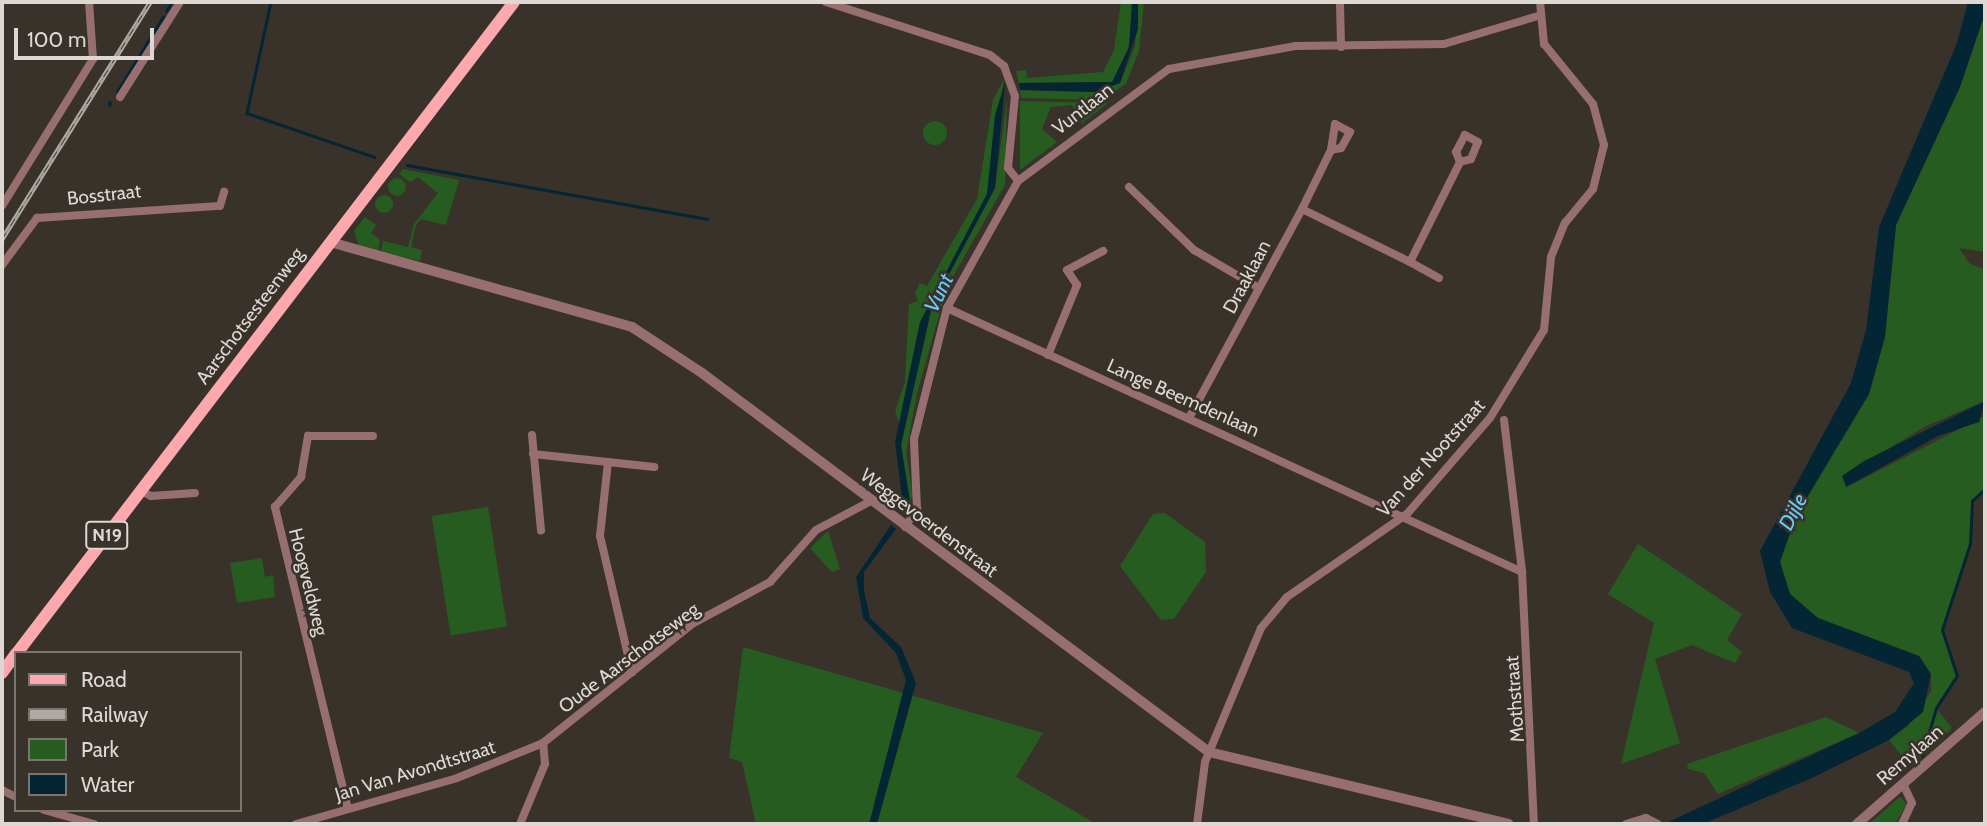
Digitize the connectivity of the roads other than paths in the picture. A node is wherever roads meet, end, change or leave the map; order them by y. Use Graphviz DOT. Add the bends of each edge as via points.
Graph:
graph roads {
  1 [pos="89,2"];
  2 [pos="180,2"];
  3 [pos="514,2"];
  4 [pos="826,2"];
  5 [pos="1340,2"];
  6 [pos="1540,2"];
  7 [pos="1538,16"];
  8 [pos="1341,47"];
  9 [pos="120,97"];
  10 [pos="1331,150"];
  11 [pos="1460,162"];
  12 [pos="1018,181"];
  13 [pos="1129,187"];
  14 [pos="224,192"];
  15 [pos="2,206"];
  16 [pos="1302,209"];
  17 [pos="330,243"];
  18 [pos="1103,251"];
  19 [pos="1410,262"];
  20 [pos="1087,264"];
  21 [pos="2,265"];
  22 [pos="1439,278"];
  23 [pos="1077,285"];
  24 [pos="1259,288"];
  25 [pos="947,308"];
  26 [pos="1048,355"];
  27 [pos="1189,418"];
  28 [pos="1504,420"];
  29 [pos="533,435"];
  30 [pos="373,436"];
  31 [pos="533,454"];
  32 [pos="608,462"];
  33 [pos="654,467"];
  34 [pos="141,491"];
  35 [pos="195,493"];
  36 [pos="871,500"];
  37 [pos="1407,514"];
  38 [pos="904,526"];
  39 [pos="541,531"];
  40 [pos="1522,572"];
  41 [pos="18,651"];
  42 [pos="14,656"];
  43 [pos="632,672"];
  44 [pos="2,673"];
  45 [pos="1985,712"];
  46 [pos="543,743"];
  47 [pos="1209,752"];
  48 [pos="1903,784"];
  49 [pos="348,809"];
  50 [pos="51,812"];
  51 [pos="94,824"];
  52 [pos="296,824"];
  53 [pos="520,824"];
  54 [pos="1197,824"];
  55 [pos="1508,824"];
  56 [pos="1534,824"];
  57 [pos="1626,824"];
  58 [pos="1657,824"];
  59 [pos="1857,824"];
  60 [pos="1902,824"];
  1 -- 15 [label="street" via="93,59"];
  2 -- 9 [label="street"];
  3 -- 17 [label="main road, Aarschotsesteenweg / N19"];
  4 -- 12 [label="street" via="990,55 1011,80 1015,96 1008,168"];
  5 -- 8 [label="street"];
  6 -- 7 [label="street, Van der Nootstraat"];
  7 -- 8 [label="street, Vuntlaan" via="1444,44"];
  7 -- 37 [label="street, Van der Nootstraat" via="1549,52 1593,104 1602,125 1602,170 1558,238 1544,330 1490,418"];
  8 -- 12 [label="street, Vuntlaan" via="1295,46 1169,69"];
  10 -- 16 [label="street, Draaklaan"];
  11 -- 19 [label="street"];
  12 -- 25 [label="street, Vuntlaan"];
  13 -- 24 [label="street" via="1194,250"];
  14 -- 21 [label="street, Bosstraat" via="220,206 37,218"];
  16 -- 19 [label="street"];
  16 -- 24 [label="street, Draaklaan"];
  17 -- 34 [label="main road, Aarschotsesteenweg / N19"];
  17 -- 36 [label="street, Weggevoerdenstraat" via="632,327"];
  18 -- 20 [label="street"];
  19 -- 22 [label="street"];
  20 -- 23 [label="street"];
  20 -- 23 [label="street" via="1067,270"];
  23 -- 26 [label="street"];
  24 -- 27 [label="street, Draaklaan"];
  25 -- 26 [label="street, Lange Beemdenlaan"];
  25 -- 38 [label="street, Vuntlaan" via="914,439 917,509"];
  26 -- 27 [label="street, Lange Beemdenlaan"];
  27 -- 37 [label="street, Lange Beemdenlaan"];
  28 -- 40 [label="street, Mothstraat"];
  29 -- 31 [label="street"];
  30 -- 49 [label="street, Hoogveldweg" via="308,436 302,477 275,507"];
  31 -- 32 [label="street"];
  31 -- 39 [label="street"];
  32 -- 33 [label="street"];
  32 -- 43 [label="street" via="600,536"];
  34 -- 35 [label="street" via="150,496"];
  34 -- 41 [label="main road, Aarschotsesteenweg / N19"];
  36 -- 38 [label="street, Weggevoerdenstraat"];
  36 -- 43 [label="street, Oude Aarschotseweg" via="816,530 769,582 692,624"];
  37 -- 40 [label="street"];
  37 -- 47 [label="street, Van der Nootstraat" via="1273,612 1245,659"];
  38 -- 47 [label="street, Weggevoerdenstraat"];
  40 -- 56 [label="street, Mothstraat"];
  42 -- 44 [label="main road, Aarschotsesteenweg / N19"];
  43 -- 46 [label="street, Oude Aarschotseweg"];
  45 -- 48 [label="street, Remylaan"];
  46 -- 49 [label="street, Jan Van Avondtstraat" via="457,778"];
  46 -- 53 [label="street" via="545,764"];
  47 -- 54 [label="street, Van der Nootstraat"];
  47 -- 55 [label="street, Weggevoerdenstraat"];
  48 -- 59 [label="street, Remylaan"];
  48 -- 60 [label="street" via="1913,800"];
  49 -- 52 [label="street, Jan Van Avondtstraat"];
  50 -- 51 [label="street"];
  57 -- 58 [label="street" via="1646,818"];
}
